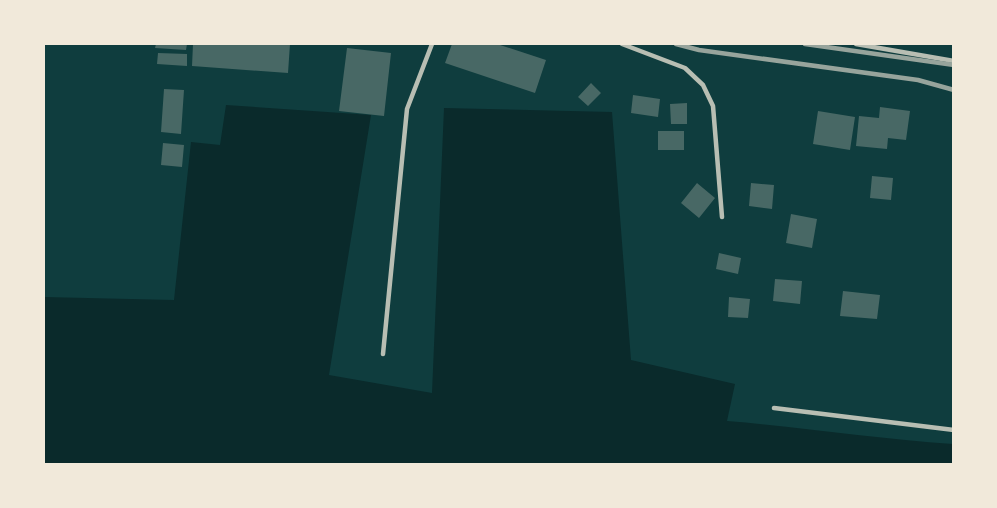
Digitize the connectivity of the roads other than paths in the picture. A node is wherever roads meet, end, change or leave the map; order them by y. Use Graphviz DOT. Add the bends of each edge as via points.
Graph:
graph roads {
  1 [pos="432,44"];
  2 [pos="622,44"];
  3 [pos="856,44"];
  4 [pos="954,61"];
  5 [pos="723,217"];
  6 [pos="383,354"];
  7 [pos="774,408"];
  8 [pos="954,430"];
  1 -- 6 [label="lane" via="407,109"];
  2 -- 5 [label="lane" via="685,68 703,85 713,105"];
  3 -- 4 [label="lane"];
  7 -- 8 [label="lane"];
}
